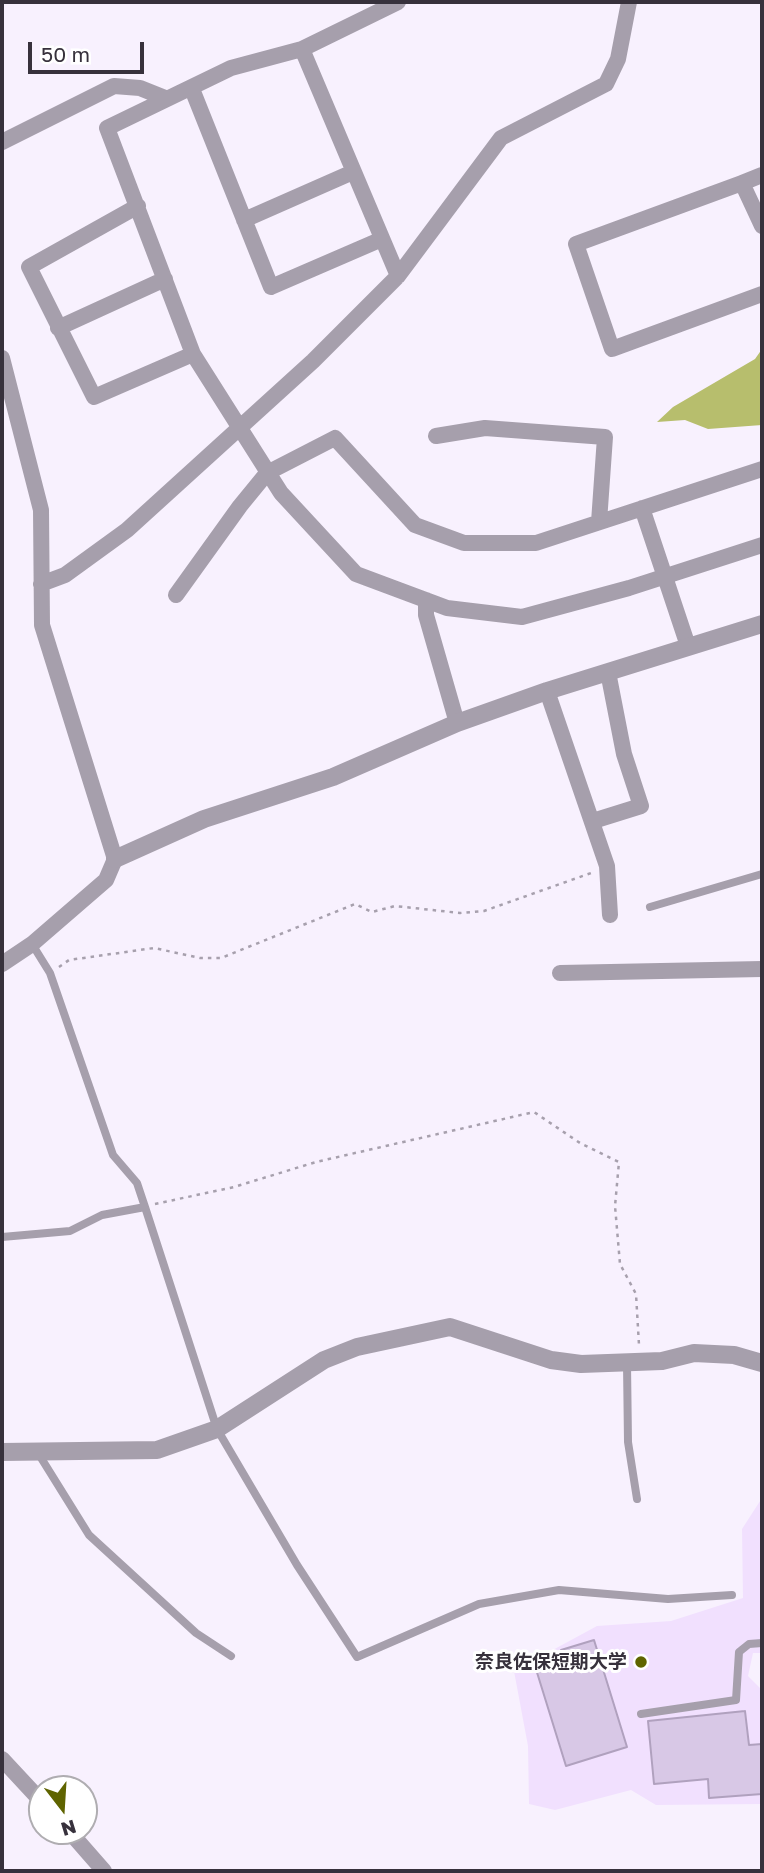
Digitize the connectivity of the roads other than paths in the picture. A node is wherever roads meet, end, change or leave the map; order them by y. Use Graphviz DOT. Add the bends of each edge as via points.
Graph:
graph roads {
  1 [pos="398,2"];
  2 [pos="629,2"];
  3 [pos="302,49"];
  4 [pos="192,89"];
  5 [pos="165,98"];
  6 [pos="2,142"];
  7 [pos="354,172"];
  8 [pos="762,175"];
  9 [pos="742,183"];
  10 [pos="138,206"];
  11 [pos="244,220"];
  12 [pos="762,226"];
  13 [pos="382,239"];
  14 [pos="398,276"];
  15 [pos="165,279"];
  16 [pos="762,294"];
  17 [pos="58,328"];
  18 [pos="193,354"];
  19 [pos="2,358"];
  20 [pos="239,429"];
  21 [pos="436,436"];
  22 [pos="762,470"];
  23 [pos="268,473"];
  24 [pos="642,508"];
  25 [pos="599,522"];
  26 [pos="762,545"];
  27 [pos="665,577"];
  28 [pos="41,584"];
  29 [pos="176,595"];
  30 [pos="426,600"];
  31 [pos="762,624"];
  32 [pos="688,646"];
  33 [pos="608,672"];
  34 [pos="547,691"];
  35 [pos="457,723"];
  36 [pos="593,821"];
  37 [pos="115,859"];
  38 [pos="762,874"];
  39 [pos="650,907"];
  40 [pos="610,915"];
  41 [pos="32,944"];
  42 [pos="2,964"];
  43 [pos="762,969"];
  44 [pos="560,973"];
  45 [pos="145,1207"];
  46 [pos="2,1237"];
  47 [pos="762,1363"];
  48 [pos="633,1364"];
  49 [pos="217,1429"];
  50 [pos="2,1452"];
  51 [pos="37,1452"];
  52 [pos="637,1499"];
  53 [pos="732,1595"];
  54 [pos="762,1643"];
  55 [pos="232,1656"];
  56 [pos="640,1714"];
  57 [pos="2,1759"];
  58 [pos="28,1787"];
  59 [pos="81,1845"];
  60 [pos="104,1871"];
  1 -- 3 [label="street"];
  2 -- 14 [label="street" via="618,59 606,84 501,138"];
  3 -- 4 [label="street" via="231,68"];
  3 -- 7 [label="street"];
  4 -- 5 [label="street"];
  4 -- 11 [label="street"];
  5 -- 6 [label="street" via="140,88 114,86"];
  5 -- 10 [label="street" via="107,128"];
  7 -- 11 [label="street"];
  7 -- 13 [label="street"];
  8 -- 9 [label="street"];
  9 -- 12 [label="street"];
  9 -- 16 [label="street" via="576,244 612,349"];
  10 -- 15 [label="street"];
  10 -- 17 [label="street" via="29,267"];
  11 -- 13 [label="street" via="271,288"];
  13 -- 14 [label="street"];
  14 -- 20 [label="street"];
  15 -- 17 [label="street"];
  15 -- 18 [label="street"];
  17 -- 18 [label="street" via="94,397"];
  18 -- 20 [label="street"];
  19 -- 28 [label="street" via="41,510"];
  20 -- 23 [label="street"];
  20 -- 28 [label="street" via="106,547 65,575"];
  21 -- 25 [label="street" via="485,428 605,437"];
  22 -- 24 [label="street"];
  23 -- 25 [label="street" via="335,438 415,525 464,543 536,542"];
  23 -- 29 [label="street"];
  23 -- 30 [label="street" via="356,574"];
  24 -- 25 [label="street"];
  24 -- 27 [label="street"];
  26 -- 27 [label="street"];
  27 -- 30 [label="street" via="522,617 447,608"];
  27 -- 32 [label="street"];
  28 -- 37 [label="street" via="42,625"];
  30 -- 35 [label="street" via="426,615"];
  31 -- 32 [label="street"];
  32 -- 33 [label="street"];
  33 -- 34 [label="street"];
  33 -- 36 [label="street" via="624,754 642,806"];
  34 -- 35 [label="street"];
  34 -- 36 [label="street"];
  35 -- 37 [label="street" via="333,777 204,819"];
  36 -- 40 [label="street" via="607,866"];
  37 -- 41 [label="street" via="106,880"];
  38 -- 39 [label="lane"];
  41 -- 42 [label="street"];
  41 -- 45 [label="lane" via="50,974 113,1155 137,1183"];
  43 -- 44 [label="street"];
  45 -- 46 [label="lane" via="102,1215 70,1231"];
  45 -- 49 [label="lane"];
  47 -- 48 [label="street" via="734,1354 694,1353"];
  48 -- 49 [label="street" via="551,1360 450,1327 357,1347 324,1360"];
  48 -- 52 [label="lane" via="628,1442"];
  49 -- 51 [label="street" via="157,1450"];
  49 -- 53 [label="lane" via="357,1657 479,1604 559,1590 668,1599"];
  50 -- 51 [label="street"];
  51 -- 55 [label="lane" via="89,1535 176,1617"];
  54 -- 56 [label="lane" via="749,1644 739,1652 736,1700"];
  57 -- 58 [label="street"];
  59 -- 60 [label="street"];
}
